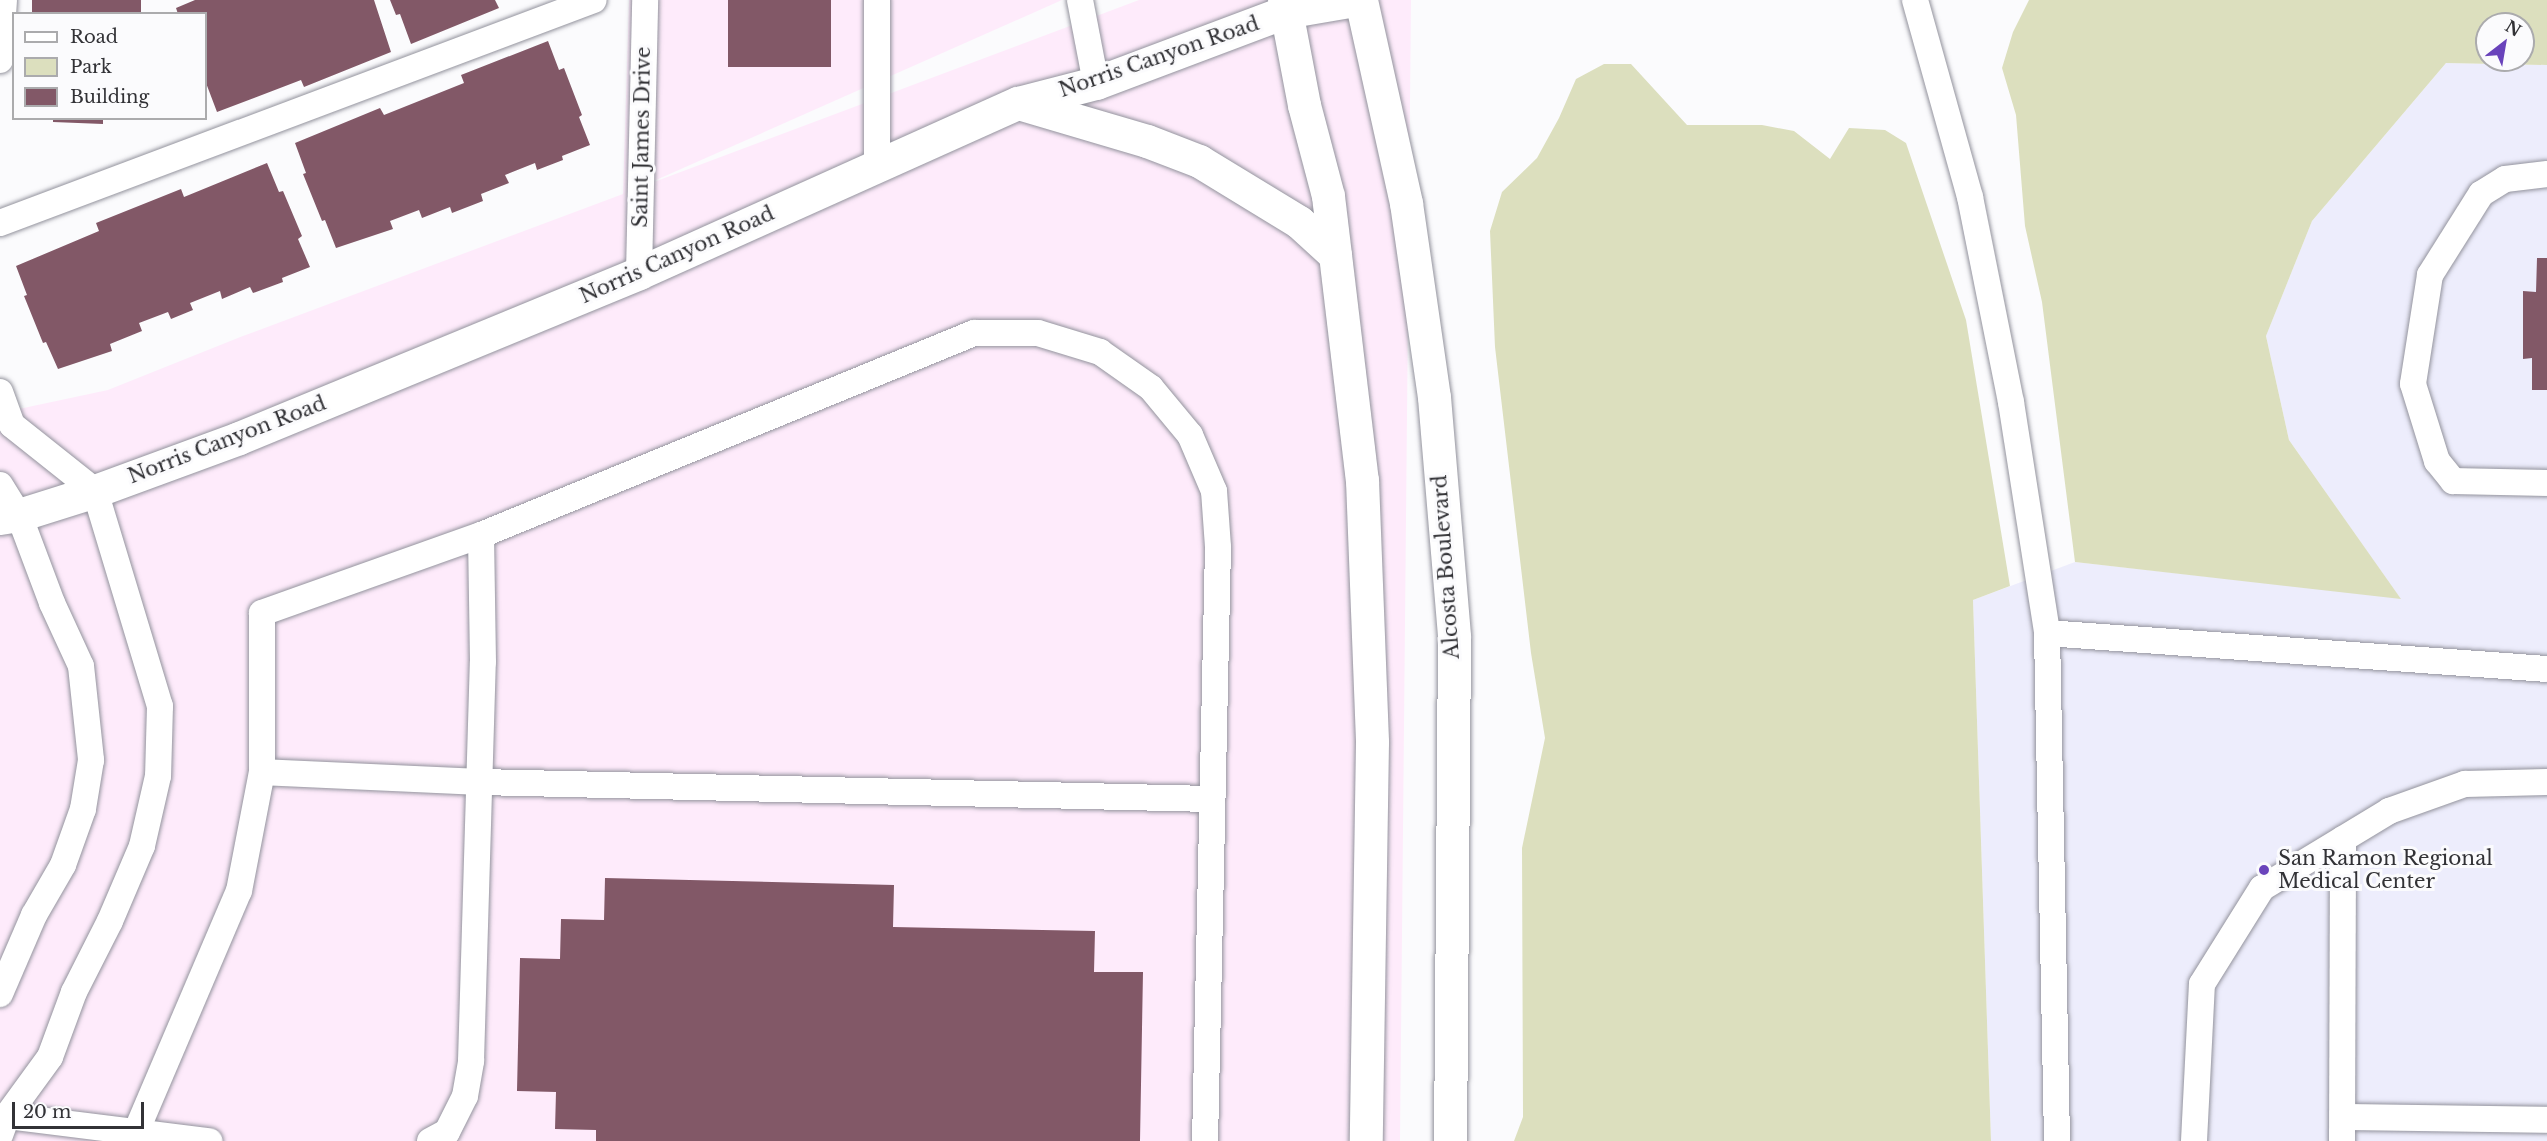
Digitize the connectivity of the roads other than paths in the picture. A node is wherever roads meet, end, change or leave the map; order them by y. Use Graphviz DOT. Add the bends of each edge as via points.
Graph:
graph roads {
  1 [pos="4,0"];
  2 [pos="594,0"];
  3 [pos="645,0"];
  4 [pos="877,0"];
  5 [pos="1080,0"];
  6 [pos="1355,0"];
  7 [pos="1360,0"];
  8 [pos="1915,0"];
  9 [pos="1284,6"];
  10 [pos="0,60"];
  11 [pos="1096,83"];
  12 [pos="1018,103"];
  13 [pos="878,166"];
  14 [pos="2547,174"];
  15 [pos="0,223"];
  16 [pos="1335,255"];
  17 [pos="639,273"];
  18 [pos="0,392"];
  19 [pos="2547,483"];
  20 [pos="0,485"];
  21 [pos="95,491"];
  22 [pos="9,517"];
  23 [pos="481,535"];
  24 [pos="2047,633"];
  25 [pos="2547,669"];
  26 [pos="262,772"];
  27 [pos="479,782"];
  28 [pos="2547,782"];
  29 [pos="1212,799"];
  30 [pos="2343,839"];
  31 [pos="0,994"];
  32 [pos="2,1119"];
  33 [pos="2547,1120"];
  34 [pos="2343,1129"];
  35 [pos="136,1132"];
  36 [pos="209,1141"];
  37 [pos="430,1141"];
  38 [pos="1205,1141"];
  39 [pos="1366,1141"];
  40 [pos="1450,1141"];
  41 [pos="2057,1141"];
  42 [pos="2194,1141"];
  1 -- 10 [label="lane"];
  2 -- 15 [label="lane"];
  3 -- 17 [label="lane, Saint James Drive"];
  4 -- 13 [label="lane"];
  5 -- 11 [label="lane"];
  6 -- 9 [label="main road, Norris Canyon Road"];
  7 -- 40 [label="main road, Alcosta Boulevard" via="1406,203 1434,397 1454,637"];
  8 -- 24 [label="lane" via="1970,197 2011,402"];
  9 -- 11 [label="main road, Norris Canyon Road"];
  9 -- 16 [label="main road" via="1328,196"];
  11 -- 12 [label="main road, Norris Canyon Road"];
  12 -- 13 [label="main road, Norris Canyon Road"];
  12 -- 16 [label="main road" via="1147,141 1199,161 1299,222"];
  13 -- 17 [label="main road, Norris Canyon Road"];
  14 -- 19 [label="lane" via="2505,179 2481,194 2430,275 2413,384 2437,461 2453,481"];
  16 -- 39 [label="main road" via="1362,480 1372,742"];
  17 -- 21 [label="main road, Norris Canyon Road" via="239,438"];
  18 -- 21 [label="lane" via="12,425"];
  20 -- 22 [label="lane"];
  21 -- 22 [label="main road, Norris Canyon Road"];
  21 -- 32 [label="lane" via="160,706 158,776 142,846 74,992 50,1057"];
  22 -- 31 [label="lane" via="81,666 91,760 83,808 63,865 34,915"];
  23 -- 26 [label="lane" via="262,614"];
  23 -- 27 [label="lane" via="483,662"];
  23 -- 29 [label="lane" via="974,333 1038,333 1100,352 1151,388 1190,435 1214,491 1218,547"];
  24 -- 25 [label="lane"];
  24 -- 41 [label="lane"];
  26 -- 27 [label="lane"];
  26 -- 35 [label="lane" via="239,891"];
  27 -- 29 [label="lane"];
  27 -- 37 [label="lane" via="471,1061 465,1096 447,1132"];
  28 -- 30 [label="lane" via="2465,783 2390,811"];
  29 -- 38 [label="lane"];
  30 -- 34 [label="lane"];
  30 -- 42 [label="lane" via="2262,888 2202,984"];
  32 -- 35 [label="lane"];
  33 -- 34 [label="lane"];
  35 -- 36 [label="lane"];
}
